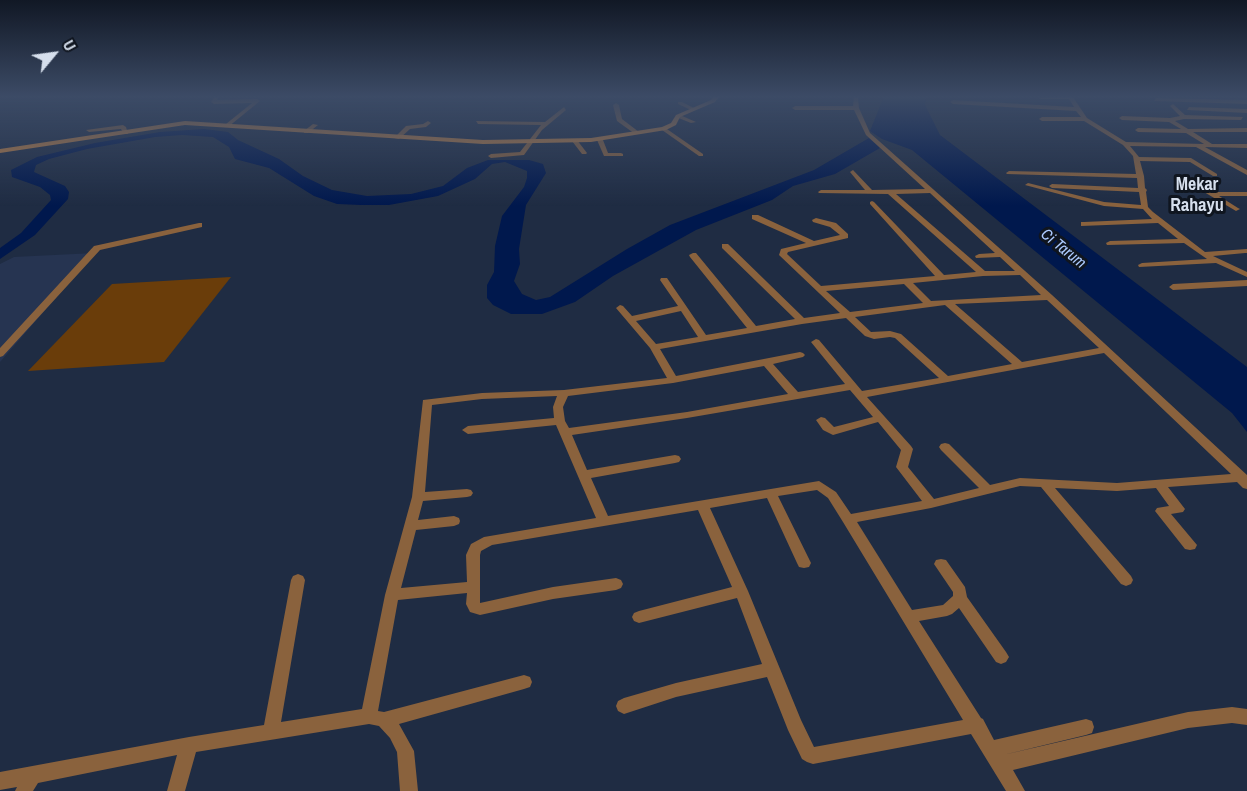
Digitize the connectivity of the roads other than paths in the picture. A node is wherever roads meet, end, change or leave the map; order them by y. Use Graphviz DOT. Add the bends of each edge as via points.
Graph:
graph roads {
  1 [pos="126,133"];
  2 [pos="320,133"];
  3 [pos="402,133"];
  4 [pos="538,133"];
  5 [pos="637,133"];
  6 [pos="670,133"];
  7 [pos="867,133"];
  8 [pos="1107,133"];
  9 [pos="1191,133"];
  10 [pos="397,138"];
  11 [pos="600,140"];
  12 [pos="575,141"];
  13 [pos="1200,142"];
  14 [pos="529,143"];
  15 [pos="1125,144"];
  16 [pos="1247,146"];
  17 [pos="0,151"];
  18 [pos="584,153"];
  19 [pos="621,155"];
  20 [pos="701,155"];
  21 [pos="491,156"];
  22 [pos="1137,159"];
  23 [pos="853,171"];
  24 [pos="1009,173"];
  25 [pos="1247,173"];
  26 [pos="1215,174"];
  27 [pos="1142,176"];
  28 [pos="1196,185"];
  29 [pos="1144,190"];
  30 [pos="933,191"];
  31 [pos="821,192"];
  32 [pos="870,192"];
  33 [pos="890,192"];
  34 [pos="1210,194"];
  35 [pos="1247,194"];
  36 [pos="872,203"];
  37 [pos="1145,207"];
  38 [pos="1236,209"];
  39 [pos="755,217"];
  40 [pos="816,220"];
  41 [pos="1159,221"];
  42 [pos="1084,224"];
  43 [pos="199,225"];
  44 [pos="915,234"];
  45 [pos="902,235"];
  46 [pos="1184,241"];
  47 [pos="1110,243"];
  48 [pos="814,244"];
  49 [pos="725,246"];
  50 [pos="1245,251"];
  51 [pos="1203,254"];
  52 [pos="693,255"];
  53 [pos="1002,255"];
  54 [pos="978,256"];
  55 [pos="1215,261"];
  56 [pos="1142,265"];
  57 [pos="1021,273"];
  58 [pos="983,274"];
  59 [pos="1247,275"];
  60 [pos="941,277"];
  61 [pos="664,280"];
  62 [pos="905,280"];
  63 [pos="1247,283"];
  64 [pos="1173,287"];
  65 [pos="818,289"];
  66 [pos="1049,297"];
  67 [pos="947,302"];
  68 [pos="930,304"];
  69 [pos="620,308"];
  70 [pos="683,308"];
  71 [pos="847,316"];
  72 [pos="630,319"];
  73 [pos="802,321"];
  74 [pos="753,329"];
  75 [pos="704,339"];
  76 [pos="816,342"];
  77 [pos="654,347"];
  78 [pos="1106,350"];
  79 [pos="0,354"];
  80 [pos="800,355"];
  81 [pos="766,363"];
  82 [pos="1020,366"];
  83 [pos="945,378"];
  84 [pos="673,380"];
  85 [pos="856,390"];
  86 [pos="564,393"];
  87 [pos="795,396"];
  88 [pos="880,418"];
  89 [pos="821,420"];
  90 [pos="563,426"];
  91 [pos="468,430"];
  92 [pos="945,447"];
  93 [pos="675,459"];
  94 [pos="584,475"];
  95 [pos="1244,481"];
  96 [pos="1044,483"];
  97 [pos="1158,484"];
  98 [pos="986,489"];
  99 [pos="467,493"];
  100 [pos="771,494"];
  101 [pos="418,497"];
  102 [pos="931,504"];
  103 [pos="702,505"];
  104 [pos="848,519"];
  105 [pos="454,521"];
  106 [pos="604,522"];
  107 [pos="409,526"];
  108 [pos="1190,545"];
  109 [pos="804,563"];
  110 [pos="941,564"];
  111 [pos="298,580"];
  112 [pos="1126,580"];
  113 [pos="616,584"];
  114 [pos="474,587"];
  115 [pos="741,591"];
  116 [pos="392,595"];
  117 [pos="960,598"];
  118 [pos="639,617"];
  119 [pos="910,617"];
  120 [pos="1001,657"];
  121 [pos="770,669"];
  122 [pos="524,682"];
  123 [pos="624,706"];
  124 [pos="1247,717"];
  125 [pos="376,718"];
  126 [pos="976,725"];
  127 [pos="1086,727"];
  128 [pos="271,732"];
  129 [pos="189,745"];
  130 [pos="992,749"];
  131 [pos="1001,764"];
  132 [pos="0,781"];
  133 [pos="28,783"];
  134 [pos="176,791"];
  135 [pos="409,791"];
  136 [pos="1016,791"];
  1 -- 17 [label="street"];
  2 -- 10 [label="street"];
  3 -- 10 [label="street"];
  4 -- 14 [label="street"];
  5 -- 11 [label="street"];
  6 -- 20 [label="street"];
  7 -- 30 [label="street"];
  8 -- 15 [label="street"];
  9 -- 13 [label="street"];
  10 -- 14 [label="street"];
  11 -- 12 [label="street"];
  11 -- 19 [label="street" via="606,155"];
  12 -- 14 [label="street"];
  12 -- 18 [label="street"];
  13 -- 15 [label="street"];
  13 -- 16 [label="street"];
  13 -- 25 [label="street"];
  14 -- 21 [label="street" via="522,154"];
  15 -- 22 [label="street"];
  22 -- 26 [label="street" via="1190,160"];
  22 -- 27 [label="street"];
  23 -- 32 [label="street"];
  24 -- 27 [label="street"];
  27 -- 29 [label="street"];
  28 -- 34 [label="street"];
  29 -- 37 [label="street"];
  29 -- 37 [label="street" via="1031,186 1104,204"];
  30 -- 33 [label="street"];
  30 -- 53 [label="street"];
  31 -- 32 [label="street"];
  32 -- 33 [label="street"];
  33 -- 58 [label="street"];
  34 -- 35 [label="street"];
  34 -- 38 [label="street"];
  36 -- 45 [label="street"];
  37 -- 41 [label="street"];
  39 -- 48 [label="street"];
  40 -- 48 [label="street" via="833,225 845,236"];
  41 -- 42 [label="street"];
  41 -- 46 [label="street"];
  43 -- 79 [label="street" via="97,248"];
  44 -- 45 [label="street"];
  45 -- 60 [label="street"];
  46 -- 47 [label="street"];
  46 -- 51 [label="street"];
  48 -- 65 [label="street" via="782,252"];
  49 -- 73 [label="street"];
  50 -- 51 [label="street"];
  51 -- 55 [label="street"];
  52 -- 74 [label="street"];
  53 -- 54 [label="street"];
  53 -- 57 [label="street"];
  55 -- 56 [label="street"];
  55 -- 59 [label="street"];
  57 -- 58 [label="street"];
  57 -- 66 [label="street"];
  58 -- 60 [label="street"];
  60 -- 62 [label="street"];
  61 -- 70 [label="street"];
  62 -- 65 [label="street"];
  62 -- 68 [label="street"];
  63 -- 64 [label="street"];
  65 -- 71 [label="street"];
  66 -- 67 [label="street"];
  66 -- 78 [label="street"];
  67 -- 68 [label="street"];
  67 -- 82 [label="street"];
  68 -- 71 [label="street"];
  69 -- 72 [label="street"];
  70 -- 72 [label="street"];
  70 -- 75 [label="street"];
  71 -- 73 [label="street"];
  71 -- 83 [label="street" via="870,335 898,336"];
  72 -- 77 [label="street"];
  73 -- 74 [label="street"];
  74 -- 75 [label="street"];
  75 -- 77 [label="street"];
  76 -- 85 [label="street"];
  77 -- 84 [label="street"];
  78 -- 82 [label="street"];
  78 -- 95 [label="street"];
  80 -- 81 [label="street"];
  81 -- 84 [label="street"];
  81 -- 87 [label="street"];
  82 -- 83 [label="street"];
  83 -- 85 [label="street"];
  84 -- 86 [label="street"];
  85 -- 87 [label="street"];
  85 -- 88 [label="street"];
  86 -- 90 [label="street" via="558,406"];
  86 -- 101 [label="street" via="428,400"];
  87 -- 90 [label="street" via="687,415"];
  88 -- 89 [label="street" via="833,431"];
  88 -- 102 [label="street" via="907,449 902,466"];
  90 -- 91 [label="street"];
  90 -- 94 [label="street"];
  92 -- 98 [label="street"];
  93 -- 94 [label="street"];
  94 -- 106 [label="street"];
  95 -- 97 [label="street"];
  96 -- 97 [label="street" via="1097,487"];
  96 -- 98 [label="street" via="1020,482"];
  96 -- 112 [label="street"];
  97 -- 108 [label="street" via="1179,509 1161,511"];
  98 -- 102 [label="street"];
  99 -- 101 [label="street"];
  100 -- 103 [label="street"];
  100 -- 104 [label="street" via="819,485 832,495"];
  100 -- 109 [label="street"];
  101 -- 107 [label="street"];
  102 -- 104 [label="street"];
  103 -- 106 [label="street"];
  103 -- 115 [label="street"];
  104 -- 119 [label="street"];
  105 -- 107 [label="street"];
  106 -- 114 [label="street" via="476,548"];
  107 -- 116 [label="street"];
  110 -- 117 [label="street" via="960,591"];
  111 -- 128 [label="street"];
  113 -- 114 [label="street" via="553,592 480,609 473,604"];
  114 -- 116 [label="street"];
  115 -- 118 [label="street"];
  115 -- 121 [label="street"];
  116 -- 125 [label="street"];
  117 -- 119 [label="street" via="947,610"];
  117 -- 120 [label="street"];
  119 -- 126 [label="street"];
  121 -- 123 [label="street"];
  121 -- 126 [label="street" via="806,750 813,756"];
  122 -- 125 [label="street"];
  124 -- 131 [label="street" via="1188,720"];
  125 -- 128 [label="street"];
  125 -- 135 [label="street" via="396,732 405,752"];
  126 -- 130 [label="street"];
  127 -- 130 [label="street"];
  128 -- 129 [label="street"];
  129 -- 133 [label="street"];
  129 -- 134 [label="street"];
  130 -- 131 [label="street"];
  131 -- 136 [label="street"];
  132 -- 133 [label="street"];
}
